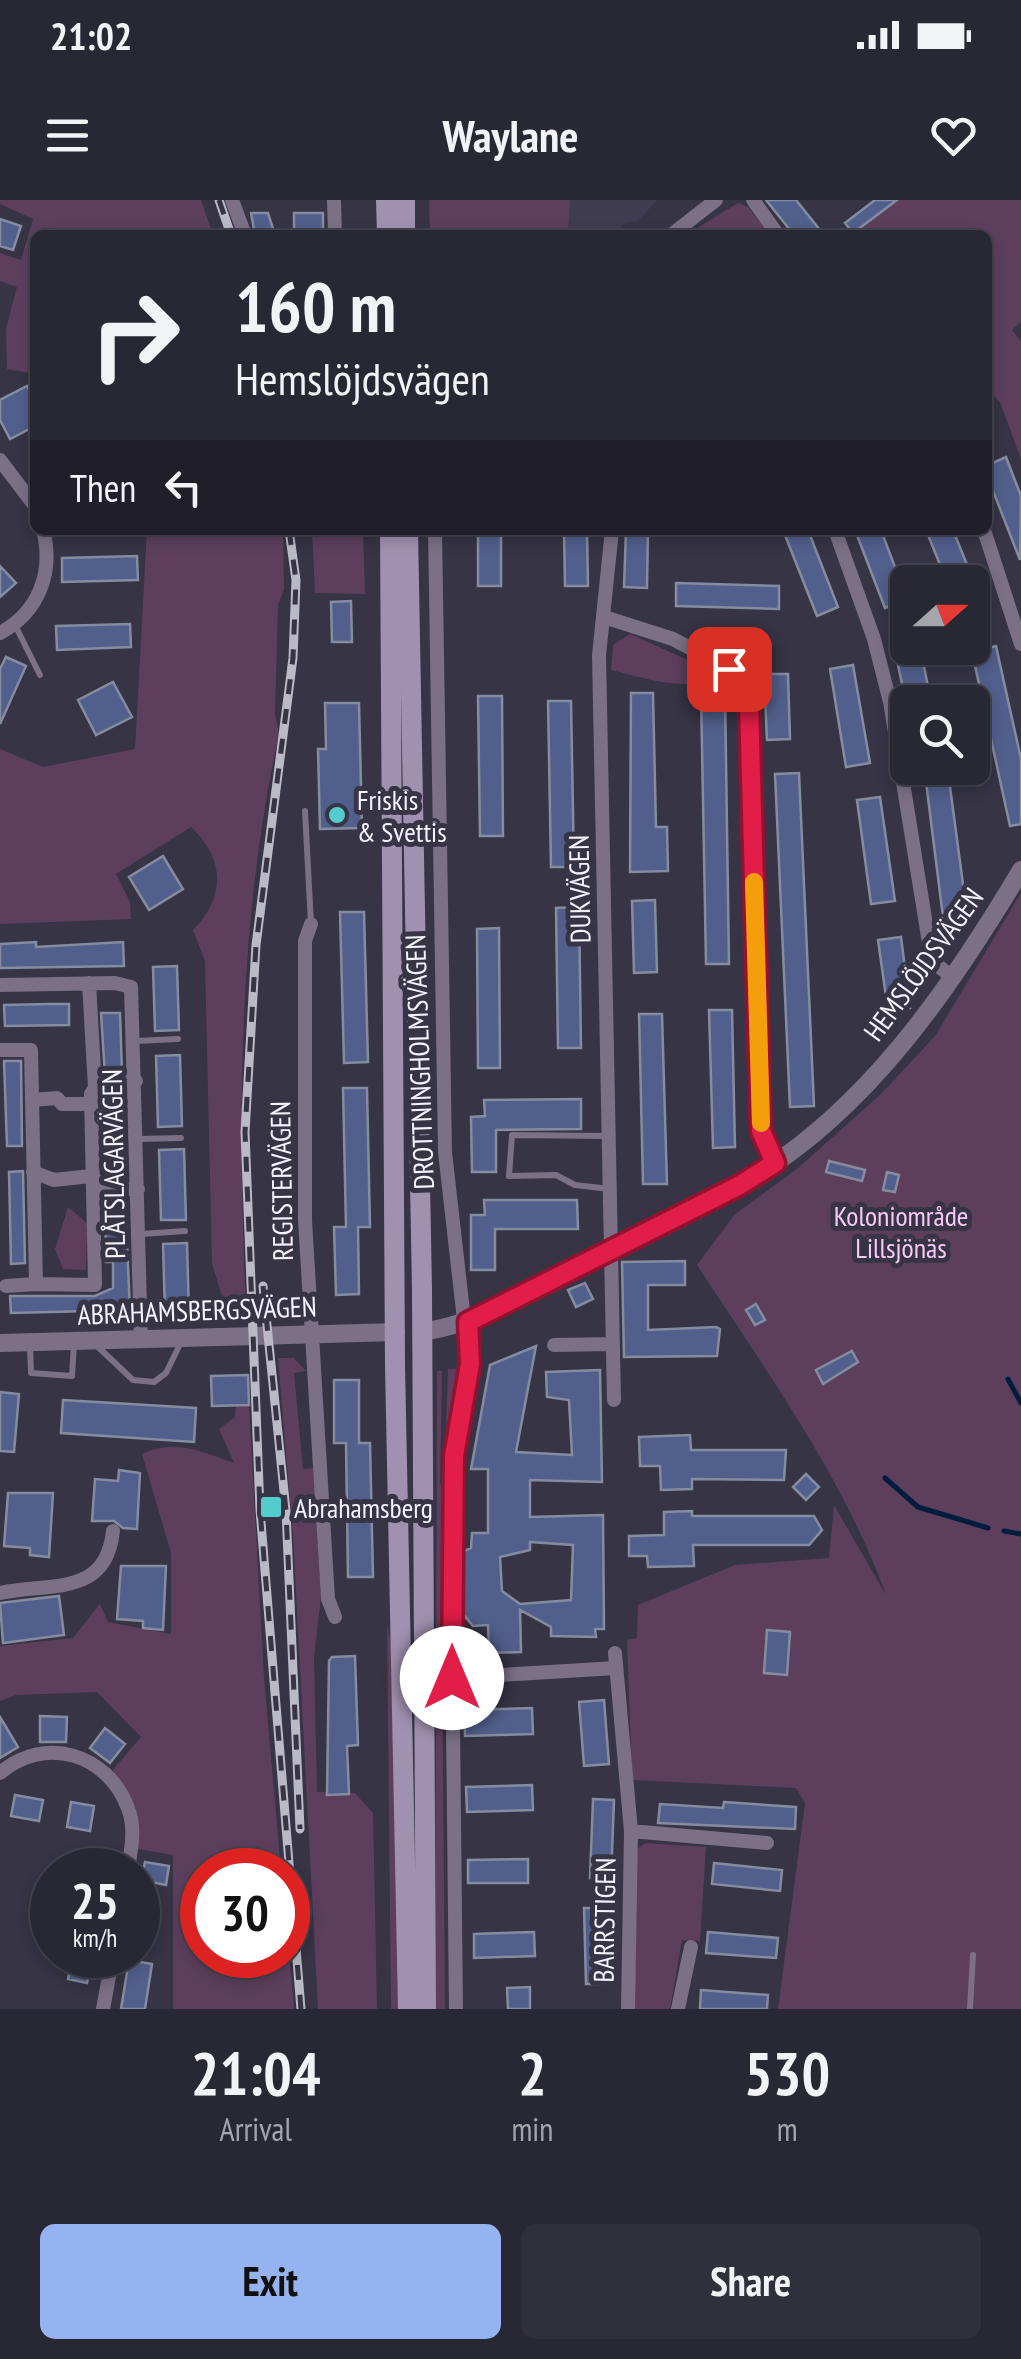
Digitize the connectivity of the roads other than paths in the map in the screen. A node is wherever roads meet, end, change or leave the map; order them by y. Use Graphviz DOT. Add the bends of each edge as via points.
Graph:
graph roads {
  1 [pos="232,200"];
  2 [pos="334,200"];
  3 [pos="386,200"];
  4 [pos="404,200"];
  5 [pos="716,200"];
  6 [pos="752,200"];
  7 [pos="243,230"];
  8 [pos="335,230"];
  9 [pos="387,230"];
  10 [pos="405,230"];
  11 [pos="675,230"];
  12 [pos="774,230"];
  13 [pos="0,460"];
  14 [pos="30,499"];
  15 [pos="44,535"];
  16 [pos="390,535"];
  17 [pos="408,535"];
  18 [pos="435,535"];
  19 [pos="612,535"];
  20 [pos="836,535"];
  21 [pos="986,535"];
  22 [pos="604,617"];
  23 [pos="15,625"];
  24 [pos="0,633"];
  25 [pos="1021,644"];
  26 [pos="40,675"];
  27 [pos="890,712"];
  28 [pos="905,785"];
  29 [pos="305,811"];
  30 [pos="1021,870"];
  31 [pos="311,924"];
  32 [pos="952,977"];
  33 [pos="89,984"];
  34 [pos="0,986"];
  35 [pos="178,1039"];
  36 [pos="135,1041"];
  37 [pos="0,1050"];
  38 [pos="136,1081"];
  39 [pos="95,1088"];
  40 [pos="32,1100"];
  41 [pos="90,1104"];
  42 [pos="610,1136"];
  43 [pos="181,1138"];
  44 [pos="137,1140"];
  45 [pos="775,1163"];
  46 [pos="33,1172"];
  47 [pos="91,1176"];
  48 [pos="138,1189"];
  49 [pos="611,1190"];
  50 [pos="185,1231"];
  51 [pos="139,1234"];
  52 [pos="613,1248"];
  53 [pos="36,1284"];
  54 [pos="6,1286"];
  55 [pos="468,1322"];
  56 [pos="396,1332"];
  57 [pos="422,1332"];
  58 [pos="310,1334"];
  59 [pos="182,1339"];
  60 [pos="30,1341"];
  61 [pos="84,1341"];
  62 [pos="141,1341"];
  63 [pos="0,1343"];
  64 [pos="614,1344"];
  65 [pos="554,1345"];
  66 [pos="614,1400"];
  67 [pos="113,1531"];
  68 [pos="0,1593"];
  69 [pos="336,1616"];
  70 [pos="452,1678"];
  71 [pos="0,1773"];
  72 [pos="631,1831"];
  73 [pos="768,1843"];
  74 [pos="132,1848"];
  75 [pos="692,1947"];
  76 [pos="973,1954"];
  77 [pos="108,1978"];
  78 [pos="103,2009"];
  79 [pos="408,2009"];
  80 [pos="426,2009"];
  81 [pos="456,2009"];
  82 [pos="628,2009"];
  83 [pos="678,2009"];
  84 [pos="970,2009"];
  1 -- 7 [label="street"];
  2 -- 8 [label="street"];
  3 -- 9 [label="main road"];
  4 -- 10 [label="main road"];
  5 -- 11 [label="street"];
  6 -- 12 [label="street"];
  13 -- 14 [label="street"];
  15 -- 23 [label="street" via="49,563 42,590"];
  16 -- 56 [label="main road, DROTTNINGHOLMSVÄGEN"];
  17 -- 57 [label="main road, DROTTNINGHOLMSVÄGEN"];
  18 -- 55 [label="street, DROTTNINGHOLMSVÄGEN" via="445,1152"];
  19 -- 22 [label="street, DUKVÄGEN"];
  20 -- 27 [label="street" via="874,639"];
  21 -- 25 [label="street"];
  22 -- 42 [label="street, DUKVÄGEN" via="599,656"];
  22 -- 45 [label="street" via="673,640 729,669 749,705 761,1131"];
  23 -- 24 [label="street"];
  23 -- 26 [label="lane"];
  28 -- 32 [label="street" via="930,949"];
  29 -- 31 [label="lane"];
  30 -- 32 [label="street, HEMSLÖJDSVÄGEN"];
  31 -- 58 [label="street, REGISTERVÄGEN" via="305,941"];
  32 -- 45 [label="street, HEMSLÖJDSVÄGEN" via="891,1058"];
  33 -- 34 [label="street"];
  33 -- 36 [label="street, PLÅTSLAGARVÄGEN" via="131,987"];
  33 -- 39 [label="street"];
  35 -- 36 [label="lane"];
  36 -- 38 [label="street, PLÅTSLAGARVÄGEN"];
  37 -- 40 [label="street" via="31,1050"];
  38 -- 39 [label="street"];
  38 -- 44 [label="street, PLÅTSLAGARVÄGEN"];
  39 -- 41 [label="street"];
  40 -- 41 [label="street"];
  40 -- 46 [label="street"];
  41 -- 47 [label="street"];
  42 -- 49 [label="street, DUKVÄGEN"];
  42 -- 49 [label="lane" via="512,1135 509,1176 556,1175"];
  43 -- 44 [label="lane"];
  44 -- 48 [label="street, PLÅTSLAGARVÄGEN"];
  45 -- 52 [label="street, HEMSLÖJDSVÄGEN"];
  46 -- 47 [label="street" via="54,1180"];
  46 -- 53 [label="street"];
  47 -- 48 [label="street" via="105,1189"];
  47 -- 53 [label="street" via="95,1285"];
  48 -- 51 [label="street, PLÅTSLAGARVÄGEN"];
  49 -- 52 [label="street, DUKVÄGEN"];
  50 -- 51 [label="lane"];
  51 -- 62 [label="street, PLÅTSLAGARVÄGEN"];
  52 -- 55 [label="street, HEMSLÖJDSVÄGEN"];
  52 -- 64 [label="street"];
  53 -- 54 [label="street"];
  55 -- 57 [label="street, HEMSLÖJDSVÄGEN"];
  55 -- 70 [label="street, DROTTNINGHOLMSVÄGEN" via="470,1364 454,1456"];
  56 -- 57 [label="main road"];
  56 -- 58 [label="street, ABRAHAMSBERGSVÄGEN"];
  56 -- 79 [label="main road, DROTTNINGHOLMSVÄGEN"];
  57 -- 80 [label="main road, DROTTNINGHOLMSVÄGEN"];
  58 -- 59 [label="street, ABRAHAMSBERGSVÄGEN"];
  58 -- 69 [label="street, REGISTERVÄGEN" via="328,1600"];
  59 -- 61 [label="lane" via="166,1373 154,1382 133,1380"];
  59 -- 62 [label="street, ABRAHAMSBERGSVÄGEN"];
  60 -- 61 [label="street, ABRAHAMSBERGSVÄGEN"];
  60 -- 61 [label="lane" via="31,1374 72,1376"];
  60 -- 63 [label="street, ABRAHAMSBERGSVÄGEN"];
  61 -- 62 [label="street, ABRAHAMSBERGSVÄGEN"];
  64 -- 65 [label="street"];
  64 -- 66 [label="street"];
  67 -- 68 [label="street" via="111,1552 86,1580"];
  70 -- 72 [label="street, BARRSTIGEN" via="615,1660"];
  70 -- 81 [label="street, DROTTNINGHOLMSVÄGEN"];
  71 -- 74 [label="street" via="20,1758 54,1752 69,1752 102,1769 129,1810"];
  72 -- 73 [label="street, BARRSTIGEN"];
  72 -- 82 [label="street, BARRSTIGEN"];
  75 -- 83 [label="street"];
  76 -- 84 [label="lane"];
  77 -- 78 [label="street"];
}
